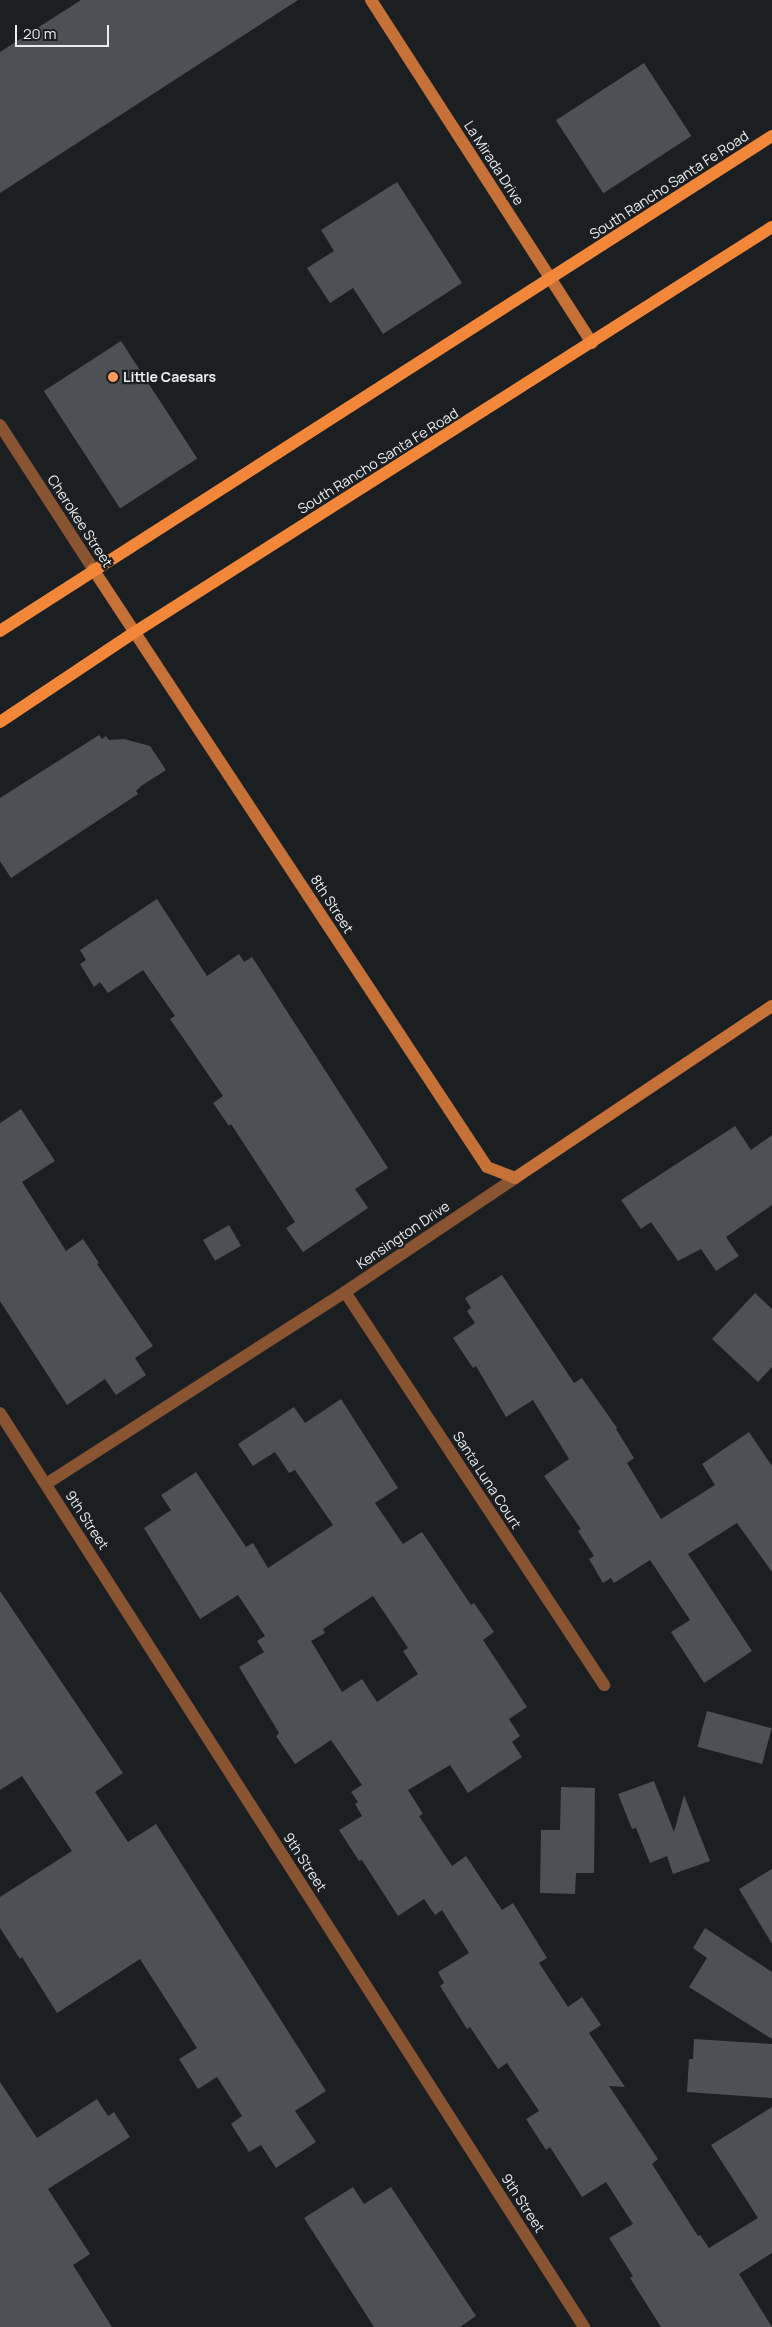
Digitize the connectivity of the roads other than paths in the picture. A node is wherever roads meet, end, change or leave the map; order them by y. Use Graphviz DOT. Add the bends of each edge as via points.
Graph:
graph roads {
  1 [pos="371,0"];
  2 [pos="772,136"];
  3 [pos="772,227"];
  4 [pos="551,278"];
  5 [pos="592,343"];
  6 [pos="0,425"];
  7 [pos="93,569"];
  8 [pos="0,631"];
  9 [pos="135,632"];
  10 [pos="0,722"];
  11 [pos="772,1006"];
  12 [pos="515,1178"];
  13 [pos="345,1292"];
  14 [pos="0,1413"];
  15 [pos="46,1484"];
  16 [pos="604,1685"];
  17 [pos="584,2327"];
  1 -- 4 [label="street, La Mirada Drive"];
  2 -- 4 [label="main road, South Rancho Santa Fe Road"];
  3 -- 5 [label="main road, South Rancho Santa Fe Road"];
  4 -- 5 [label="street, La Mirada Drive"];
  4 -- 7 [label="main road, South Rancho Santa Fe Road"];
  5 -- 9 [label="main road, South Rancho Santa Fe Road"];
  6 -- 7 [label="street, Cherokee Street"];
  7 -- 8 [label="main road, South Rancho Santa Fe Road"];
  7 -- 9 [label="street, Cherokee Street"];
  9 -- 10 [label="main road, South Rancho Santa Fe Road"];
  9 -- 12 [label="street, 8th Street" via="487,1166"];
  11 -- 12 [label="street, Kensington Drive"];
  12 -- 13 [label="street, Kensington Drive"];
  13 -- 15 [label="street, Kensington Drive"];
  13 -- 16 [label="street, Santa Luna Court"];
  14 -- 15 [label="street, 9th Street"];
  15 -- 17 [label="street, 9th Street"];
}
